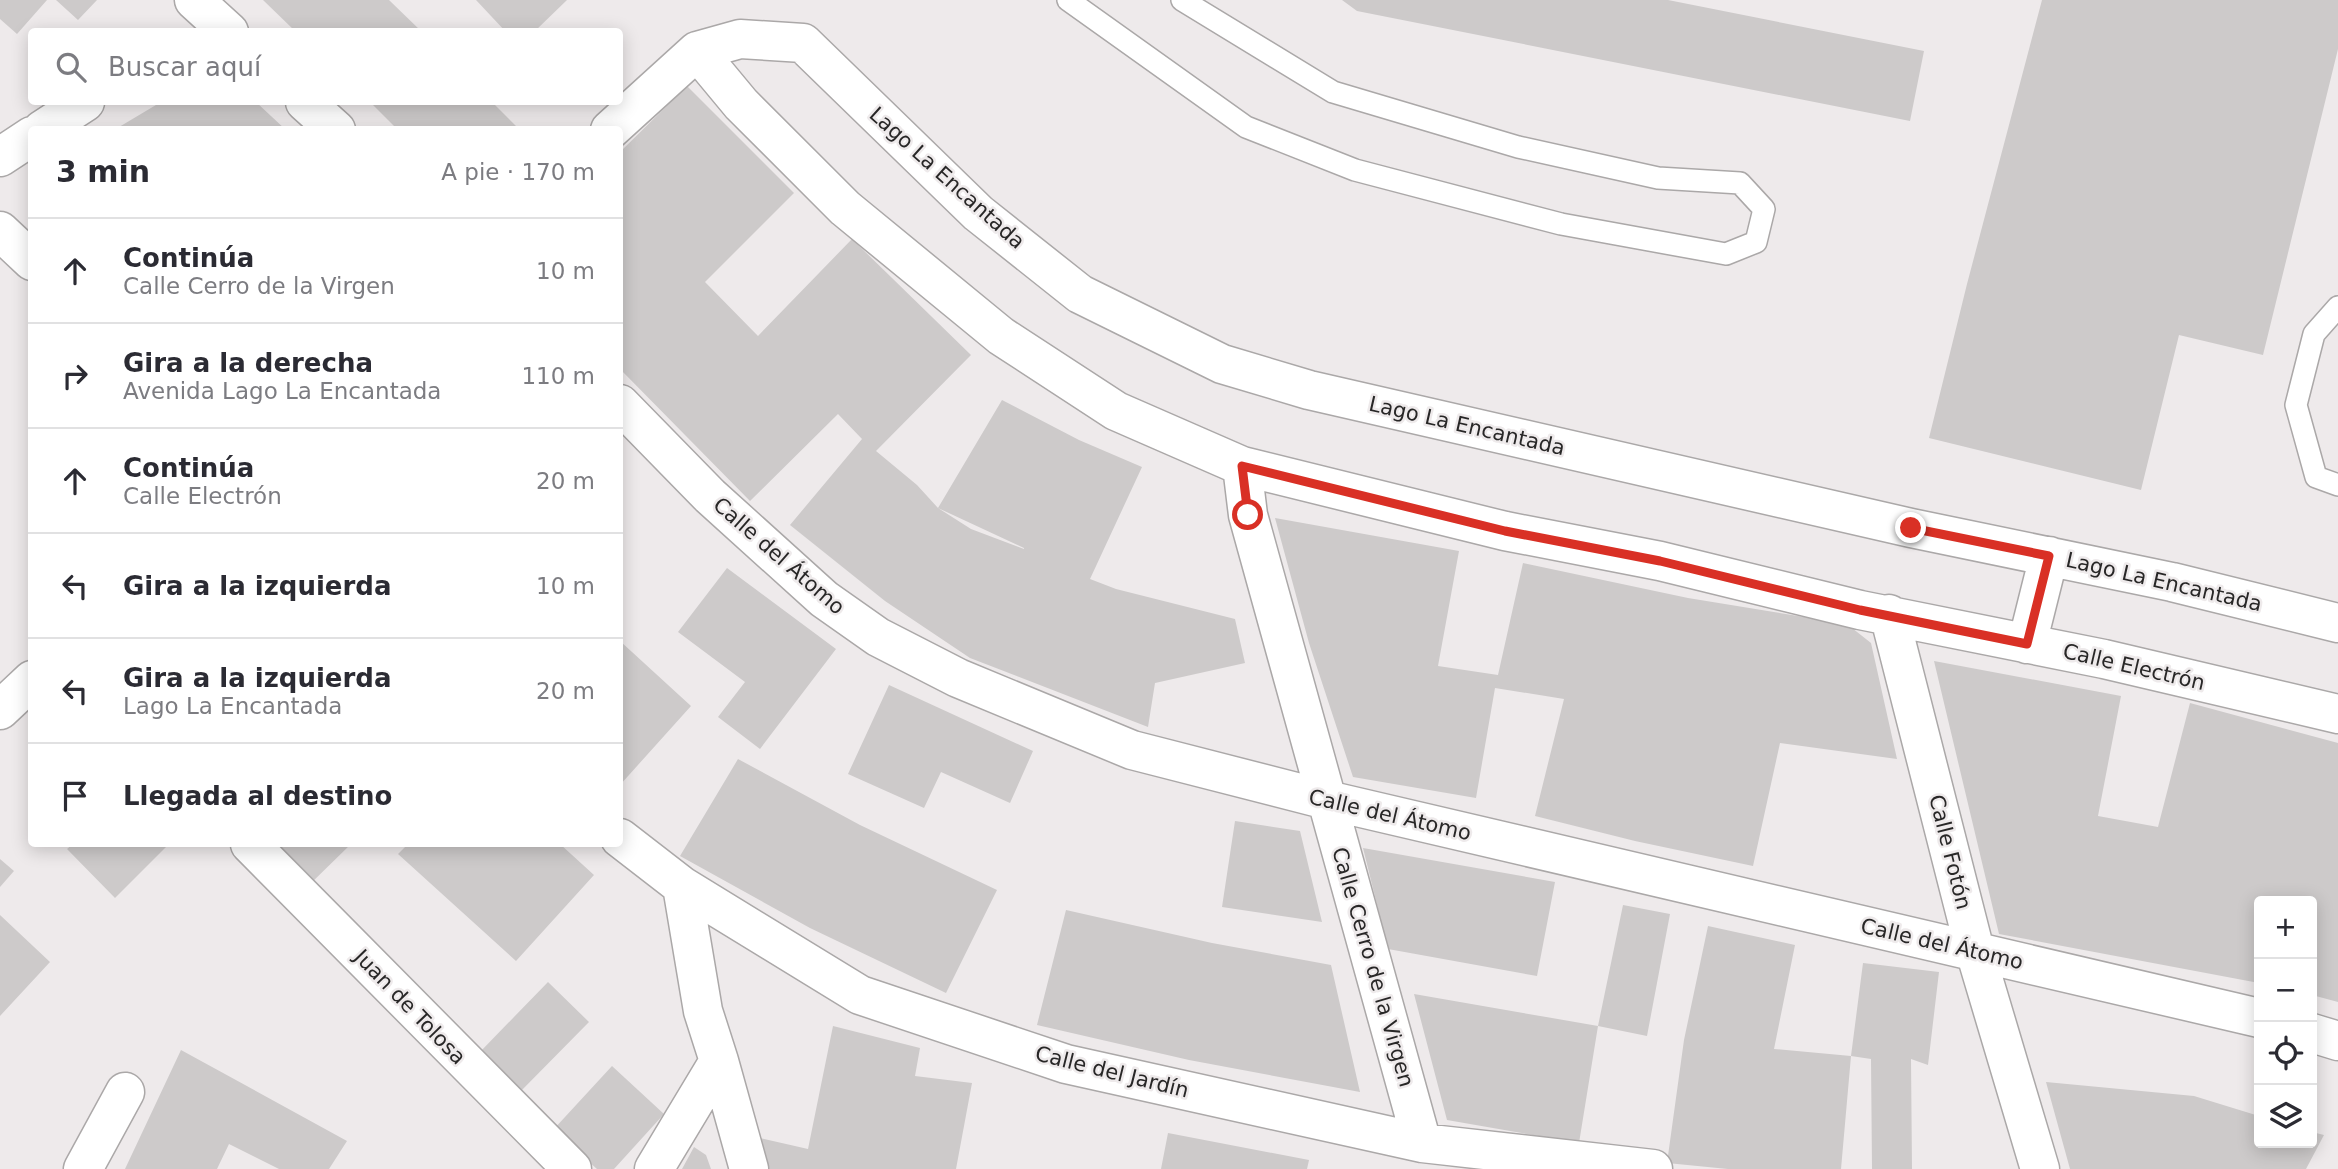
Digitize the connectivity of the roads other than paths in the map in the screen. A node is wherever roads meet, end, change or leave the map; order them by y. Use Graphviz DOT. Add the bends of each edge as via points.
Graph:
graph roads {
  1 [pos="1068,0"];
  2 [pos="1182,0"];
  3 [pos="697,51"];
  4 [pos="80,105"];
  5 [pos="308,105"];
  6 [pos="48,126"];
  7 [pos="332,126"];
  8 [pos="614,126"];
  9 [pos="28,139"];
  10 [pos="0,157"];
  11 [pos="0,231"];
  12 [pos="28,257"];
  13 [pos="2338,307"];
  14 [pos="623,407"];
  15 [pos="1242,466"];
  16 [pos="2338,485"];
  17 [pos="2049,556"];
  18 [pos="1889,614"];
  19 [pos="2338,624"];
  20 [pos="2027,644"];
  21 [pos="28,684"];
  22 [pos="0,710"];
  23 [pos="2338,714"];
  24 [pos="1327,800"];
  25 [pos="623,840"];
  26 [pos="253,847"];
  27 [pos="682,886"];
  28 [pos="1975,951"];
  29 [pos="2254,1017"];
  30 [pos="2317,1035"];
  31 [pos="2338,1041"];
  32 [pos="719,1061"];
  33 [pos="125,1092"];
  34 [pos="1422,1143"];
  35 [pos="83,1169"];
  36 [pos="572,1169"];
  37 [pos="654,1169"];
  38 [pos="749,1169"];
  39 [pos="1653,1169"];
  40 [pos="2040,1169"];
  1 -- 2 [label="lane" via="1246,127 1355,170 1561,224 1726,254 1756,242 1764,209 1740,183 1658,178 1518,147 1333,92"];
  3 -- 8 [label="street"];
  3 -- 15 [label="street, Calle Electrón" via="741,104 845,208 1001,335 1116,411"];
  3 -- 17 [label="street, Lago La Encantada" via="740,40 803,43 978,213 1080,294 1222,364 1322,393"];
  4 -- 6 [label="street"];
  5 -- 7 [label="street"];
  9 -- 10 [label="street"];
  11 -- 12 [label="street"];
  13 -- 16 [label="lane" via="2314,334 2296,405 2316,477"];
  14 -- 24 [label="street, Calle del Átomo" via="710,496 824,599 878,637 958,678 1132,750"];
  15 -- 18 [label="street, Calle Electrón" via="1505,531"];
  15 -- 24 [label="street, Calle Cerro de la Virgen" via="1248,515"];
  17 -- 19 [label="street, Lago La Encantada"];
  17 -- 20 [label="street"];
  18 -- 20 [label="street, Calle Electrón"];
  18 -- 28 [label="street, Calle Fotón"];
  20 -- 23 [label="street, Calle Electrón"];
  21 -- 22 [label="street"];
  24 -- 28 [label="street, Calle del Átomo"];
  24 -- 34 [label="street, Calle Cerro de la Virgen"];
  25 -- 27 [label="street, Calle del Jardín"];
  26 -- 36 [label="street, Juan de Tolosa"];
  27 -- 32 [label="street" via="704,1011"];
  27 -- 34 [label="street, Calle del Jardín" via="860,995 1066,1064"];
  28 -- 29 [label="street, Calle del Átomo"];
  28 -- 40 [label="street, Calle Fotón"];
  30 -- 31 [label="street"];
  32 -- 37 [label="street"];
  32 -- 38 [label="street"];
  33 -- 35 [label="street"];
  34 -- 39 [label="street, Calle del Jardín"];
}
